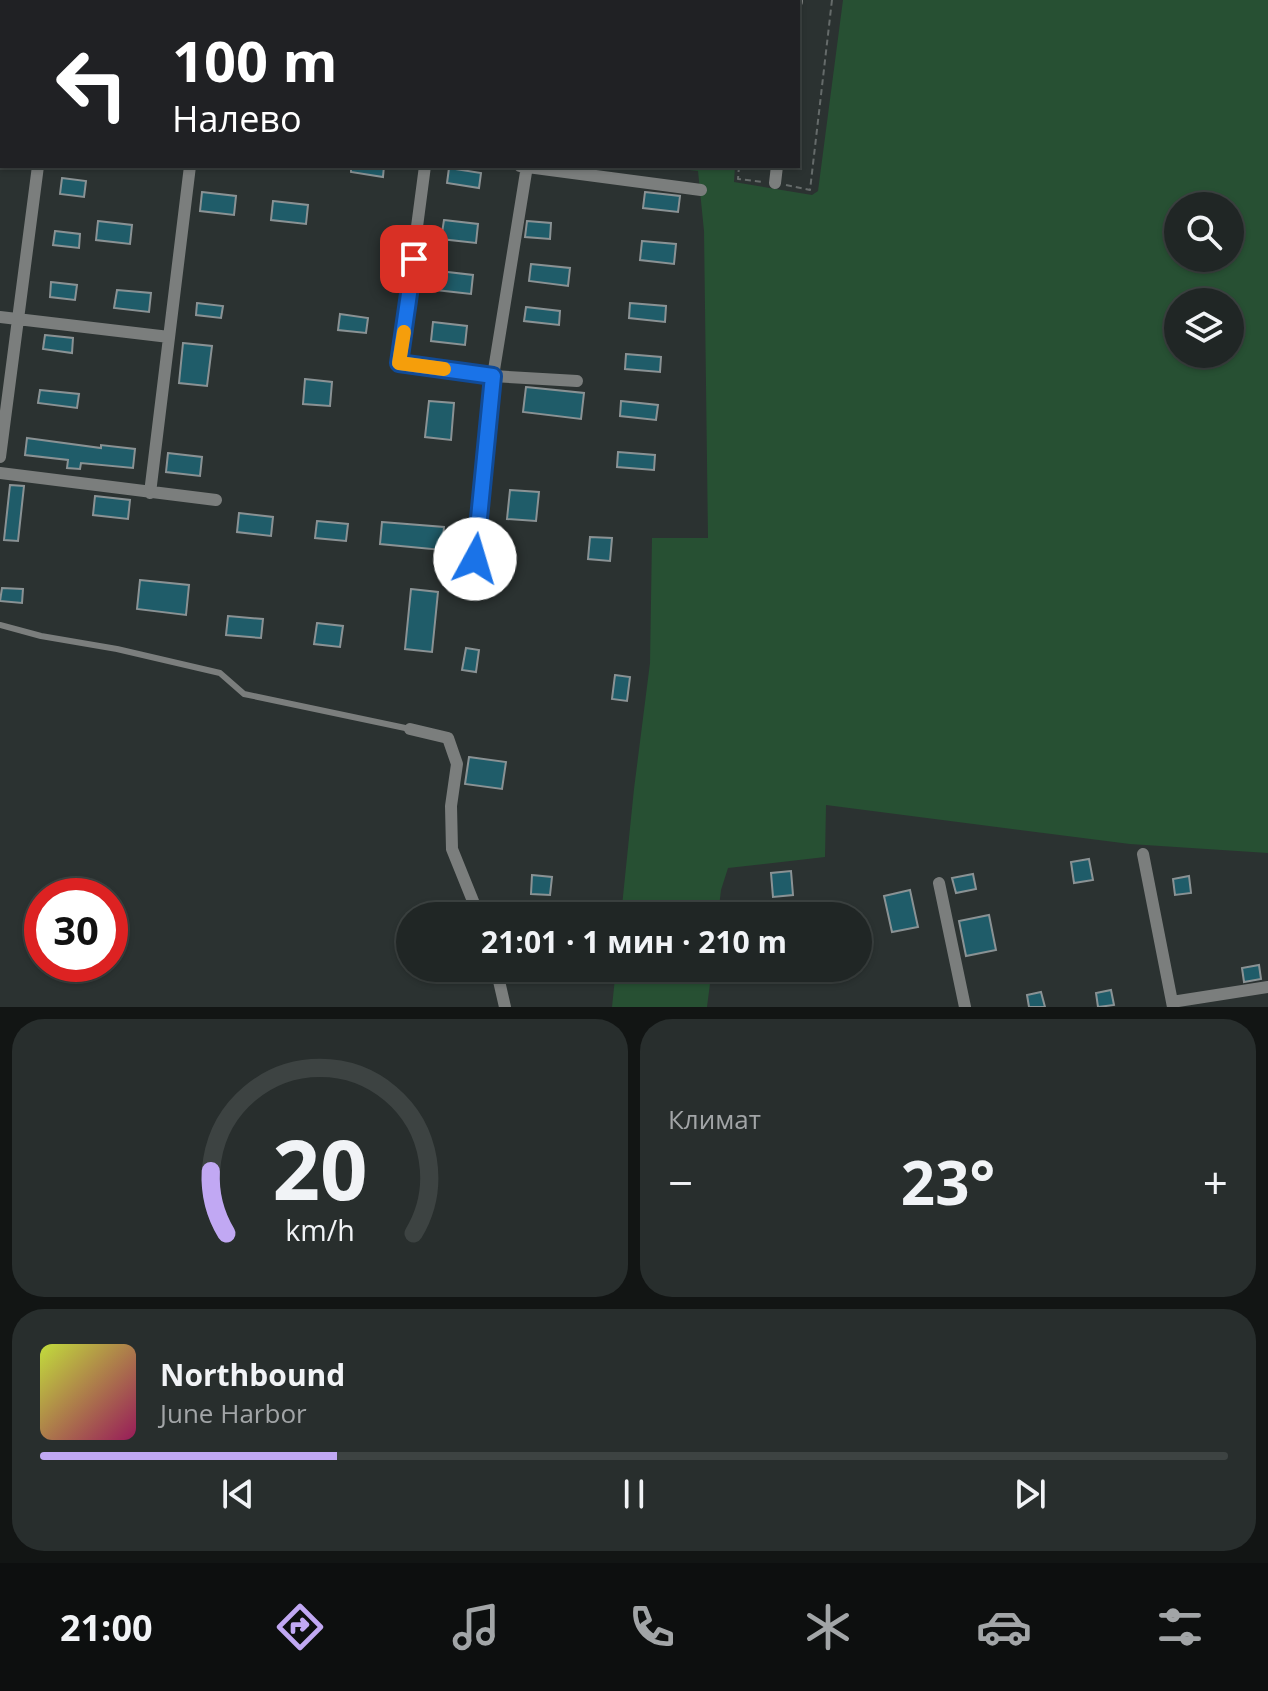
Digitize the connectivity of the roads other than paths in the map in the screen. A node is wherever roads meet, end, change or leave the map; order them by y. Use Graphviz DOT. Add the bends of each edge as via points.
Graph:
graph roads {
  1 [pos="38,168"];
  2 [pos="190,168"];
  3 [pos="425,168"];
  4 [pos="526,168"];
  5 [pos="541,168"];
  6 [pos="777,168"];
  7 [pos="775,183"];
  8 [pos="701,190"];
  9 [pos="0,317"];
  10 [pos="17,319"];
  11 [pos="169,337"];
  12 [pos="493,376"];
  13 [pos="577,381"];
  14 [pos="0,457"];
  15 [pos="0,473"];
  16 [pos="150,493"];
  17 [pos="216,500"];
  18 [pos="475,559"];
  19 [pos="0,625"];
  20 [pos="410,729"];
  21 [pos="1143,854"];
  22 [pos="939,883"];
  23 [pos="473,902"];
  24 [pos="499,982"];
  25 [pos="1268,987"];
  26 [pos="1173,1005"];
  27 [pos="505,1007"];
  28 [pos="965,1007"];
  1 -- 10 [label="street"];
  2 -- 11 [label="street"];
  3 -- 12 [label="street" via="399,363"];
  4 -- 12 [label="street"];
  5 -- 8 [label="street"];
  6 -- 7 [label="street"];
  9 -- 10 [label="street"];
  10 -- 11 [label="street"];
  10 -- 14 [label="street"];
  11 -- 16 [label="street"];
  12 -- 13 [label="street"];
  12 -- 18 [label="street"];
  15 -- 16 [label="street"];
  16 -- 17 [label="street"];
  19 -- 20 [label="lane" via="220,673 244,694"];
  20 -- 23 [label="street" via="448,738 457,764 452,849"];
  21 -- 26 [label="street"];
  22 -- 28 [label="street"];
  24 -- 27 [label="street"];
  25 -- 26 [label="street"];
}
